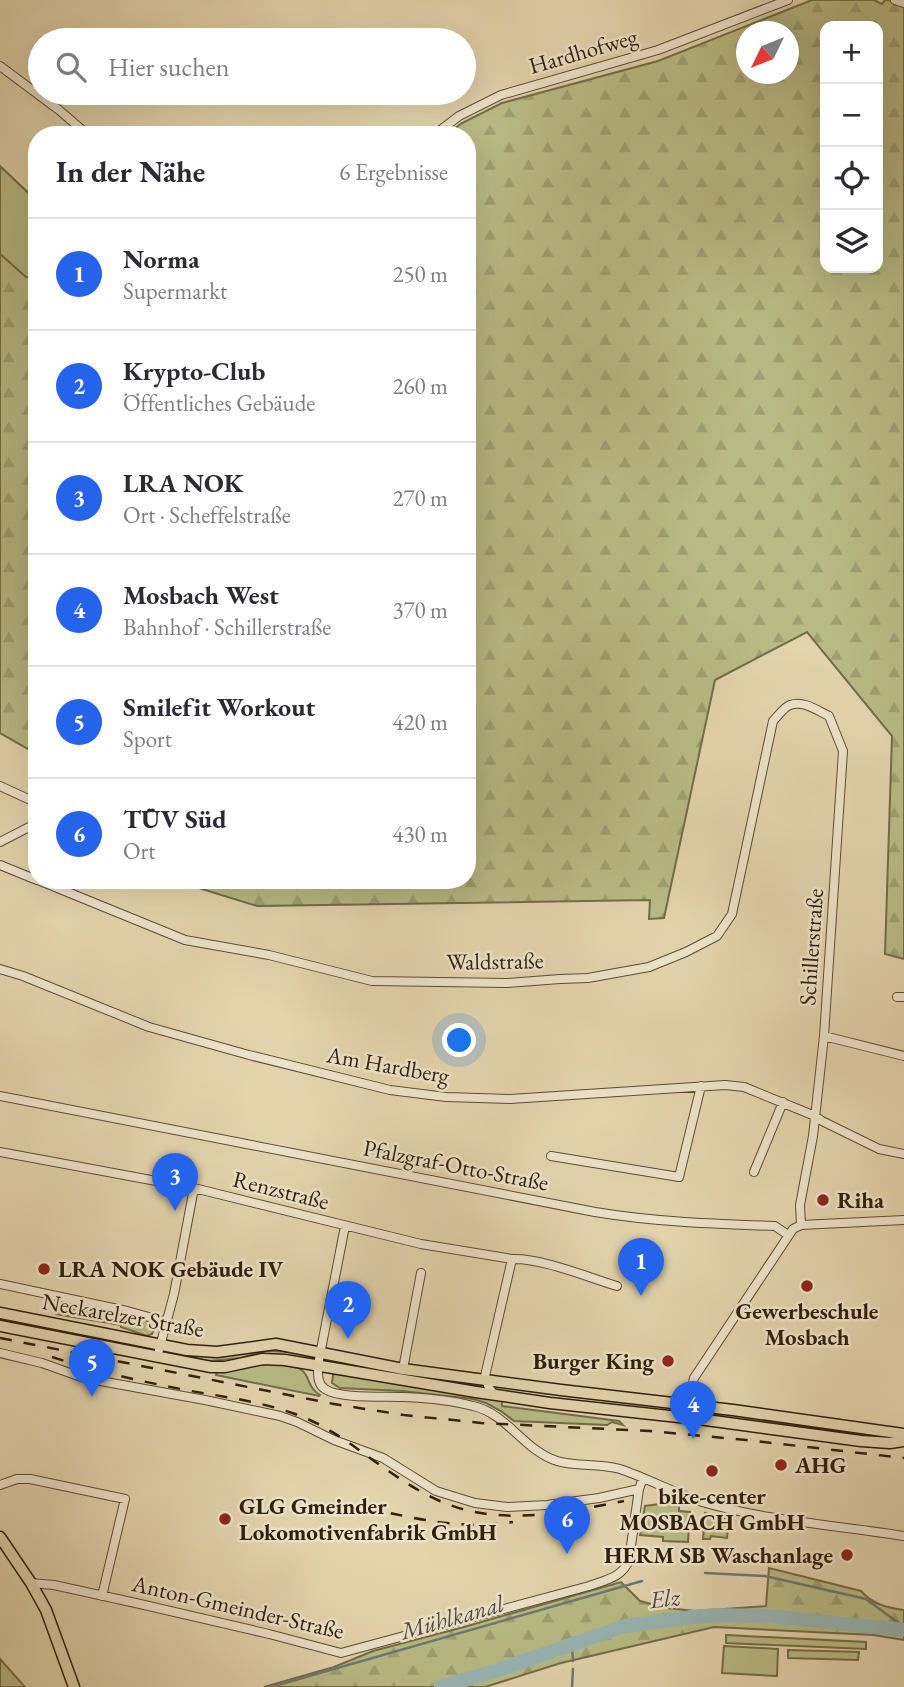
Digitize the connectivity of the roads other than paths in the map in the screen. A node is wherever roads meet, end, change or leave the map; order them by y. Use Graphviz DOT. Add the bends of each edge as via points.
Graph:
graph roads {
  1 [pos="788,0"];
  2 [pos="895,0"];
  3 [pos="904,3"];
  4 [pos="0,66"];
  5 [pos="28,87"];
  6 [pos="53,105"];
  7 [pos="78,126"];
  8 [pos="446,126"];
  9 [pos="788,705"];
  10 [pos="0,786"];
  11 [pos="28,799"];
  12 [pos="28,828"];
  13 [pos="0,842"];
  14 [pos="0,865"];
  15 [pos="28,876"];
  16 [pos="59,889"];
  17 [pos="0,969"];
  18 [pos="824,1036"];
  19 [pos="904,1056"];
  20 [pos="701,1086"];
  21 [pos="0,1096"];
  22 [pos="783,1102"];
  23 [pos="816,1116"];
  24 [pos="0,1152"];
  25 [pos="904,1154"];
  26 [pos="551,1156"];
  27 [pos="754,1172"];
  28 [pos="194,1188"];
  29 [pos="904,1220"];
  30 [pos="801,1225"];
  31 [pos="345,1226"];
  32 [pos="788,1235"];
  33 [pos="512,1259"];
  34 [pos="421,1273"];
  35 [pos="0,1284"];
  36 [pos="617,1286"];
  37 [pos="0,1313"];
  38 [pos="167,1322"];
  39 [pos="0,1326"];
  40 [pos="161,1344"];
  41 [pos="323,1346"];
  42 [pos="0,1353"];
  43 [pos="157,1358"];
  44 [pos="318,1365"];
  45 [pos="403,1369"];
  46 [pos="486,1380"];
  47 [pos="494,1394"];
  48 [pos="688,1405"];
  49 [pos="685,1418"];
  50 [pos="904,1434"];
  51 [pos="904,1441"];
  52 [pos="643,1478"];
  53 [pos="0,1485"];
  54 [pos="639,1489"];
  55 [pos="904,1536"];
  56 [pos="0,1537"];
  57 [pos="31,1583"];
  58 [pos="102,1596"];
  59 [pos="74,1687"];
  1 -- 8 [label="street, Hardhofweg" via="657,50 501,96"];
  2 -- 3 [label="street"];
  4 -- 5 [label="street"];
  6 -- 7 [label="street"];
  9 -- 16 [label="street, Waldstraße" via="773,721 732,914 717,936 649,967 588,978 507,983 372,981 185,940"];
  9 -- 18 [label="street, Schillerstraße" via="809,706 829,716 844,751"];
  10 -- 11 [label="street"];
  12 -- 13 [label="street"];
  14 -- 15 [label="street, Waldstraße"];
  17 -- 20 [label="street, Am Hardberg" via="149,1027 390,1090 510,1099"];
  18 -- 19 [label="street"];
  18 -- 23 [label="street, Schillerstraße"];
  20 -- 22 [label="street, Am Hardberg" via="744,1087"];
  20 -- 26 [label="street" via="679,1177"];
  21 -- 32 [label="street, Pfalzgraf-Otto-Straße" via="629,1218 775,1226"];
  22 -- 23 [label="street, Am Hardberg"];
  22 -- 27 [label="street"];
  23 -- 25 [label="street, Am Hardberg" via="879,1149"];
  23 -- 30 [label="street, Schillerstraße" via="800,1205"];
  24 -- 28 [label="street, Renzstraße"];
  28 -- 31 [label="street, Renzstraße"];
  28 -- 38 [label="street"];
  29 -- 30 [label="street"];
  30 -- 32 [label="street"];
  31 -- 33 [label="street, Renzstraße"];
  31 -- 41 [label="street"];
  32 -- 48 [label="street" via="694,1378"];
  33 -- 36 [label="street, Renzstraße"];
  33 -- 46 [label="street"];
  34 -- 45 [label="street"];
  35 -- 38 [label="street"];
  37 -- 40 [label="main road, Neckarelzer Straße"];
  38 -- 40 [label="street"];
  39 -- 43 [label="main road"];
  40 -- 41 [label="main road, Neckarelzer Straße" via="207,1352 276,1344"];
  40 -- 43 [label="street"];
  41 -- 44 [label="street"];
  41 -- 45 [label="main road, Neckarelzer Straße"];
  42 -- 54 [label="street" via="84,1378 280,1416 383,1458 436,1490 475,1503 547,1506"];
  43 -- 44 [label="main road" via="211,1367 263,1359"];
  44 -- 47 [label="main road"];
  44 -- 52 [label="street" via="320,1384 328,1391 471,1405 492,1413 554,1460 620,1469"];
  45 -- 46 [label="main road, Neckarelzer Straße"];
  46 -- 47 [label="street"];
  46 -- 48 [label="main road, Neckarelzer Straße"];
  47 -- 49 [label="main road"];
  48 -- 49 [label="street"];
  48 -- 50 [label="main road, Neckarelzer Straße"];
  49 -- 51 [label="main road" via="860,1441"];
  52 -- 54 [label="street, Anton-Gmeinder-Straße"];
  52 -- 55 [label="street" via="735,1510"];
  53 -- 58 [label="street" via="30,1479 125,1499"];
  54 -- 58 [label="street, Anton-Gmeinder-Straße" via="629,1560 621,1574 341,1653"];
  56 -- 57 [label="main road"];
  57 -- 58 [label="street, Anton-Gmeinder-Straße"];
  57 -- 59 [label="main road" via="46,1610"];
}
